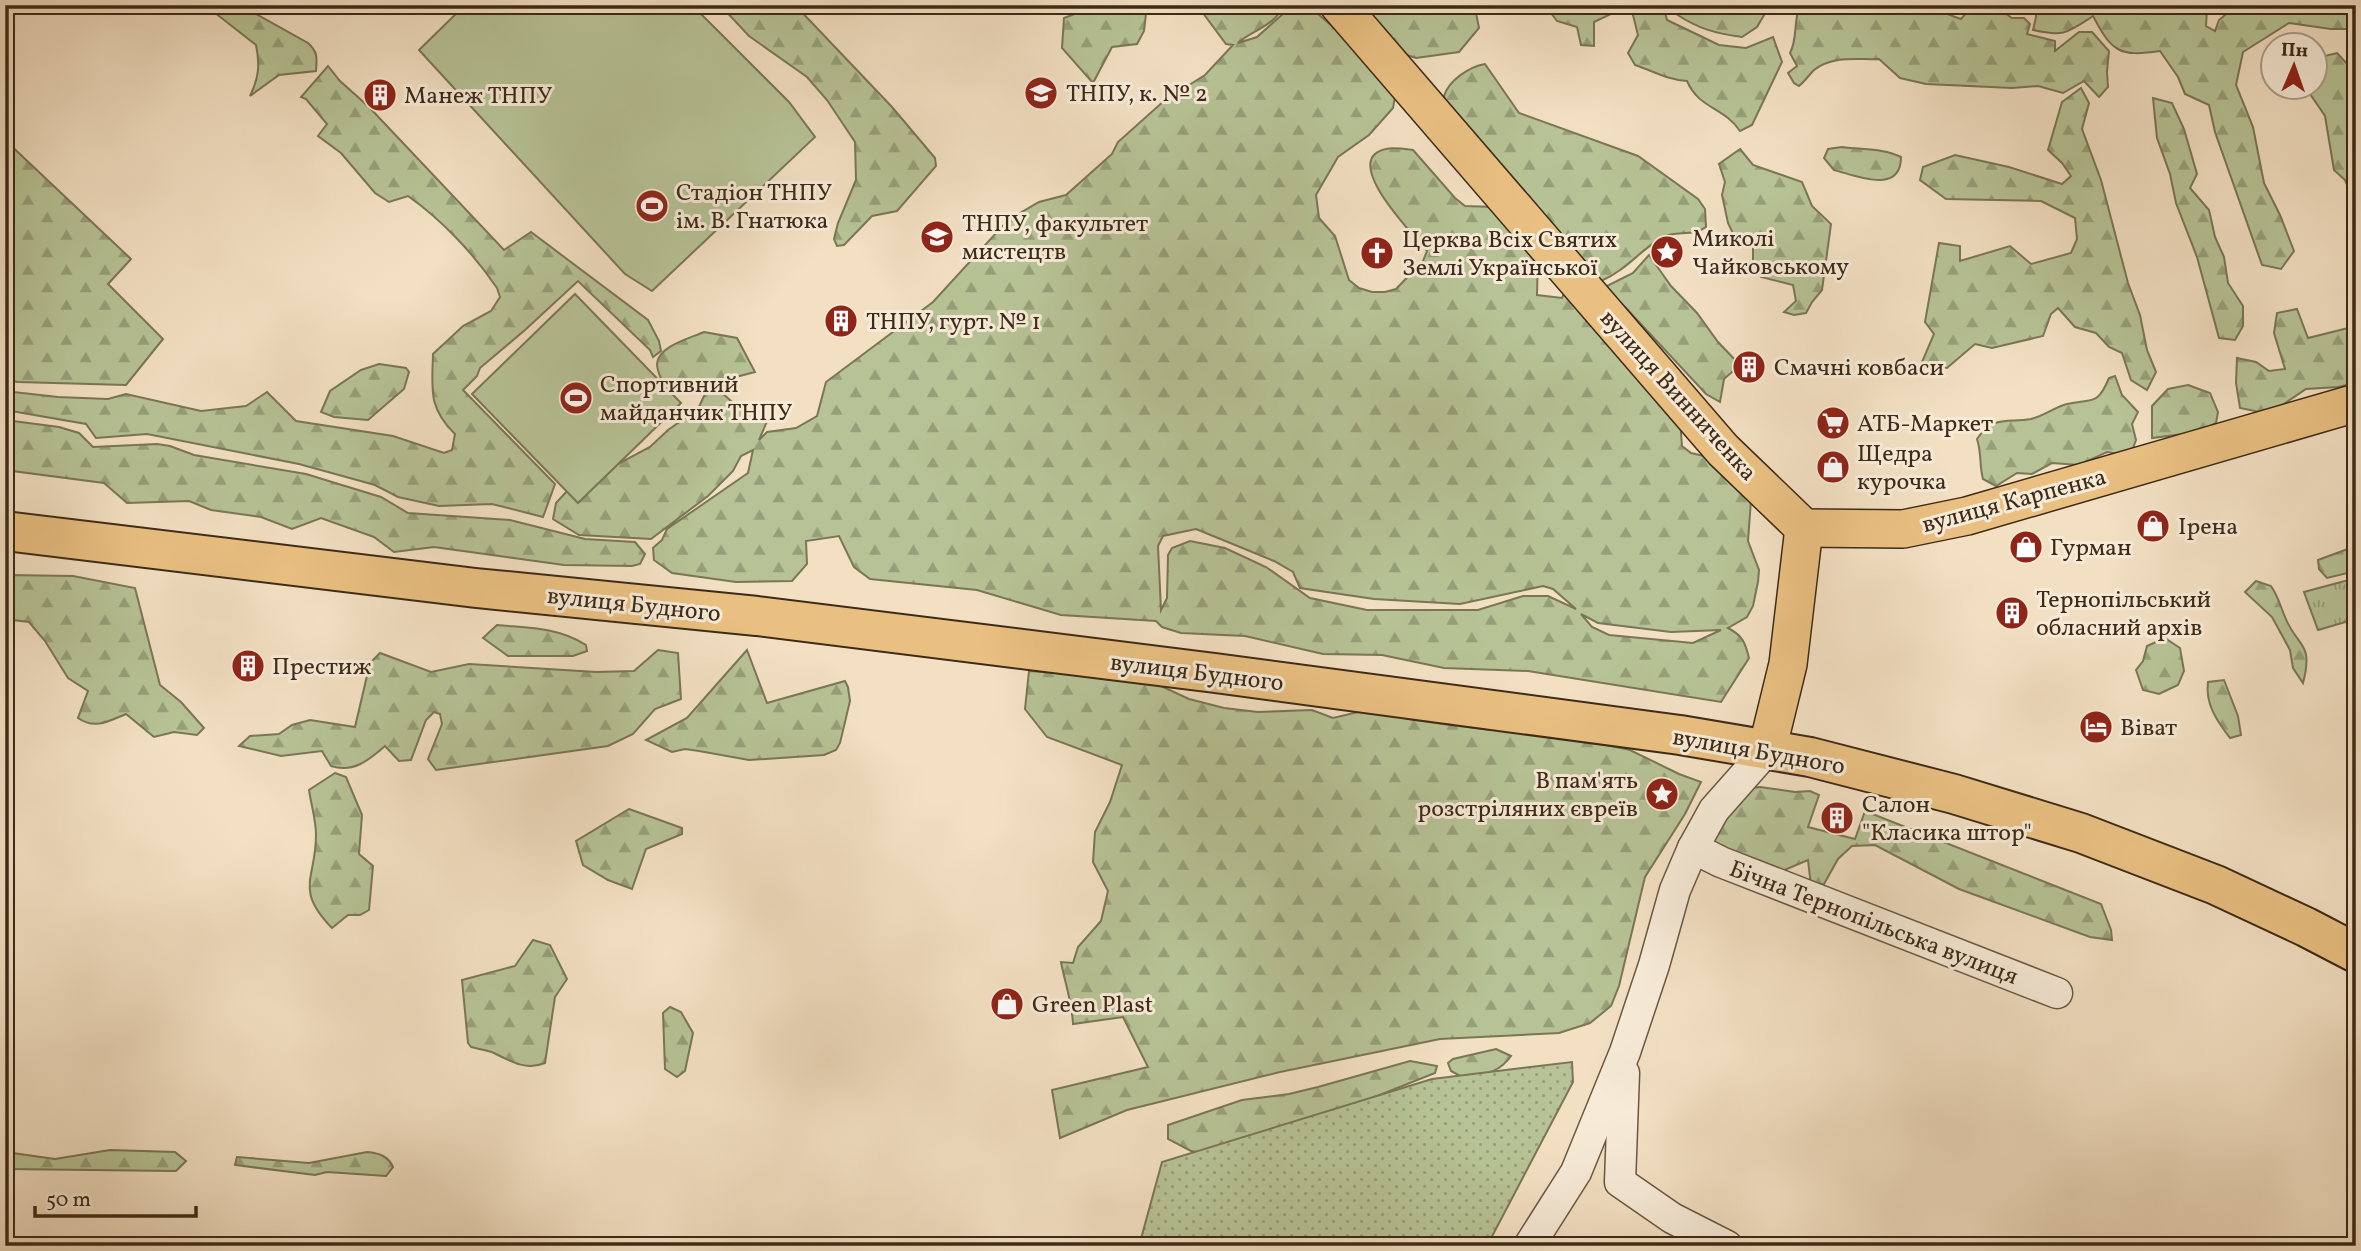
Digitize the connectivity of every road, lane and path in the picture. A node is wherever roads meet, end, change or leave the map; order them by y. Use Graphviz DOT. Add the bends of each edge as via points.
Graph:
graph roads {
  1 [pos="1339,5"];
  2 [pos="2356,403"];
  3 [pos="1804,528"];
  4 [pos="5,531"];
  5 [pos="1767,750"];
  6 [pos="1693,848"];
  7 [pos="2356,953"];
  8 [pos="2056,993"];
  9 [pos="1625,1052"];
  10 [pos="1529,1246"];
  11 [pos="1727,1246"];
  1 -- 3 [label="main road, вулиця Винниченка" via="1723,450"];
  2 -- 3 [label="main road, вулиця Карпенка" via="1967,516 1903,529"];
  3 -- 5 [label="main road" via="1788,664"];
  4 -- 5 [label="highway, вулиця Будного" via="769,618 1495,710"];
  5 -- 6 [label="street" via="1714,810"];
  5 -- 7 [label="highway, вулиця Будного" via="1954,794 2081,833 2216,885"];
  6 -- 8 [label="street, Бічна Тернопільська вулиця"];
  6 -- 9 [label="street" via="1675,890"];
  9 -- 10 [label="street" via="1576,1172"];
  9 -- 11 [label="street" via="1619,1182"];
}
